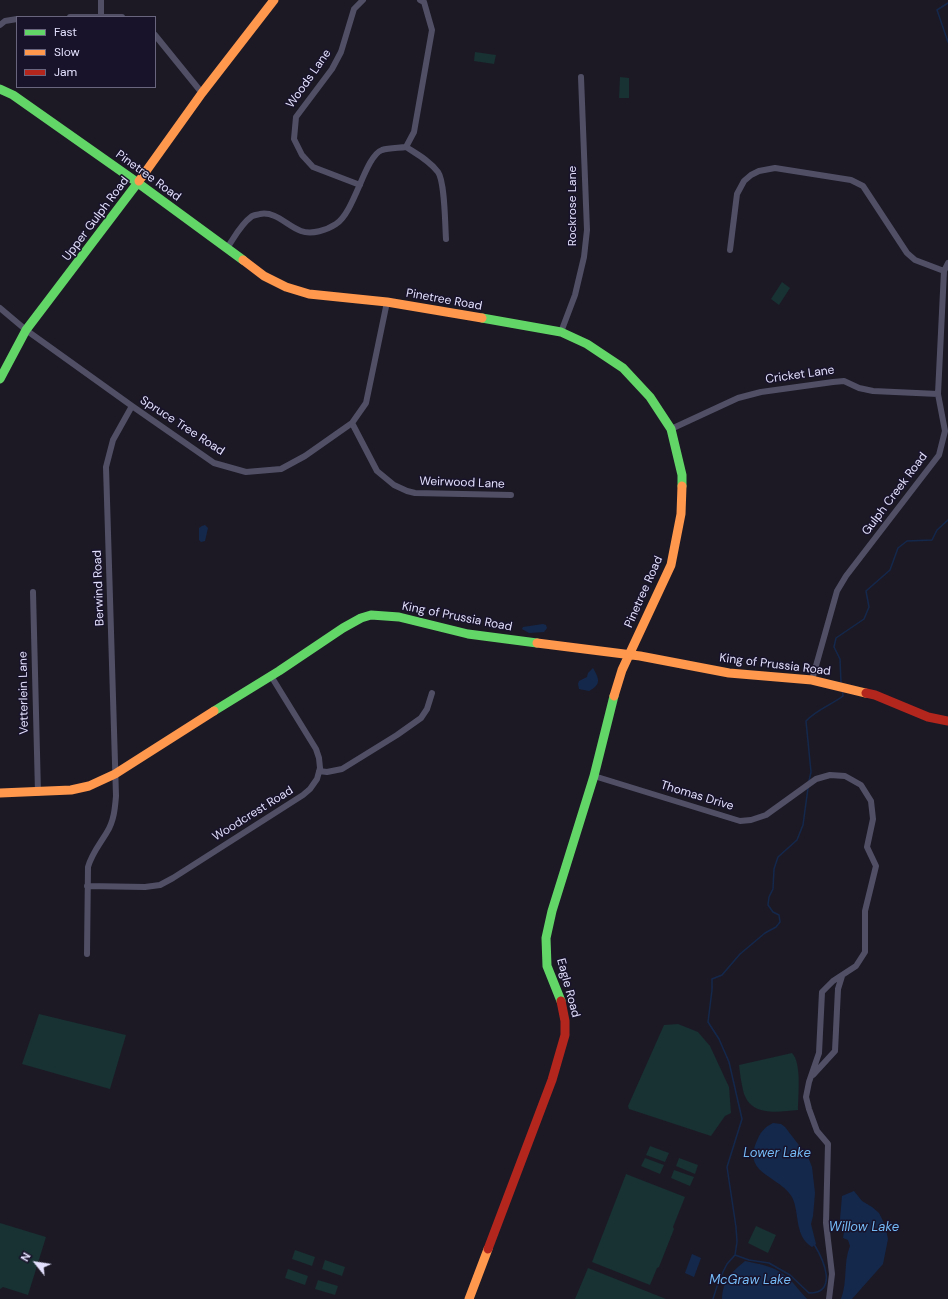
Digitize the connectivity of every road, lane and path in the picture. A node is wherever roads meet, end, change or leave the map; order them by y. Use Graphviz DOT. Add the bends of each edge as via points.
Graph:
graph roads {
  1 [pos="100,0"];
  2 [pos="274,0"];
  3 [pos="363,0"];
  4 [pos="424,1"];
  5 [pos="101,16"];
  6 [pos="16,19"];
  7 [pos="0,25"];
  8 [pos="156,37"];
  9 [pos="581,77"];
  10 [pos="0,89"];
  11 [pos="202,93"];
  12 [pos="406,147"];
  13 [pos="138,183"];
  14 [pos="360,185"];
  15 [pos="446,239"];
  16 [pos="226,248"];
  17 [pos="730,250"];
  18 [pos="948,263"];
  19 [pos="944,271"];
  20 [pos="387,302"];
  21 [pos="0,308"];
  22 [pos="26,330"];
  23 [pos="561,332"];
  24 [pos="0,379"];
  25 [pos="938,394"];
  26 [pos="132,406"];
  27 [pos="352,423"];
  28 [pos="670,429"];
  29 [pos="511,495"];
  30 [pos="33,592"];
  31 [pos="629,654"];
  32 [pos="271,676"];
  33 [pos="812,680"];
  34 [pos="432,693"];
  35 [pos="948,721"];
  36 [pos="319,771"];
  37 [pos="115,774"];
  38 [pos="594,776"];
  39 [pos="0,793"];
  40 [pos="38,793"];
  41 [pos="87,886"];
  42 [pos="88,954"];
  43 [pos="842,976"];
  44 [pos="811,1077"];
  45 [pos="469,1299"];
  46 [pos="829,1299"];
  1 -- 5 [label="street"];
  2 -- 11 [label="street, Upper Gulph Road"];
  3 -- 14 [label="street, Woods Lane" via="354,9 341,52 332,69 296,117 294,139 302,155 313,167"];
  4 -- 12 [label="street" via="432,30 414,132"];
  6 -- 7 [label="street" via="5,21"];
  8 -- 11 [label="street"];
  9 -- 23 [label="street, Rockrose Lane" via="587,230 575,295"];
  10 -- 13 [label="street, Pinetree Road" via="13,95"];
  11 -- 13 [label="street, Upper Gulph Road"];
  12 -- 14 [label="street" via="381,150 372,160"];
  12 -- 15 [label="street" via="431,164 439,174"];
  13 -- 16 [label="street, Pinetree Road"];
  13 -- 22 [label="street, Upper Gulph Road"];
  14 -- 16 [label="street" via="338,224 322,232 302,232 278,217 265,213 252,216"];
  16 -- 20 [label="street, Pinetree Road" via="264,276 286,287 309,294"];
  17 -- 19 [label="street" via="737,194 744,181 759,171 775,168 851,180 863,186 907,253 915,260"];
  18 -- 19 [label="street, Gulph Creek Road"];
  19 -- 25 [label="street, Gulph Creek Road"];
  20 -- 23 [label="street, Pinetree Road"];
  20 -- 27 [label="street, Spruce Tree Road" via="366,403"];
  21 -- 22 [label="street, Spruce Tree Road"];
  22 -- 24 [label="street, Upper Gulph Road"];
  22 -- 26 [label="street, Spruce Tree Road"];
  23 -- 28 [label="street, Pinetree Road" via="587,344 623,368 650,397"];
  25 -- 28 [label="street, Cricket Lane" via="873,391 844,381 832,382 761,392 738,398"];
  25 -- 33 [label="street, Gulph Creek Road" via="945,431 939,454 837,591"];
  26 -- 27 [label="street, Spruce Tree Road" via="214,464 246,472 281,469 305,456"];
  26 -- 37 [label="street, Berwind Road" via="114,440 106,467"];
  27 -- 29 [label="street, Weirwood Lane" via="377,471 394,485 407,491"];
  28 -- 31 [label="street, Pinetree Road" via="682,475 681,514 671,565"];
  30 -- 40 [label="street, Vetterlein Lane"];
  31 -- 32 [label="street, King of Prussia Road" via="468,634 399,617 371,615 348,625"];
  31 -- 33 [label="street, King of Prussia Road" via="729,673"];
  31 -- 38 [label="street, Eagle Road" via="614,697"];
  32 -- 36 [label="street" via="316,748"];
  32 -- 37 [label="street, King of Prussia Road"];
  33 -- 35 [label="street, King of Prussia Road" via="845,686 892,701 928,717"];
  34 -- 36 [label="street" via="421,718 342,769"];
  36 -- 41 [label="street, Woodcrest Road" via="310,789 303,795 160,885"];
  37 -- 40 [label="street, King of Prussia Road" via="77,789"];
  37 -- 41 [label="street, Berwind Road" via="113,818 108,831 91,857"];
  38 -- 43 [label="street, Thomas Drive" via="740,821 766,815 816,779 830,774 845,776 861,785 871,801 873,819 867,847 876,866 866,911 864,952 856,966"];
  38 -- 45 [label="street, Eagle Road" via="546,938 547,966 562,1004 565,1035 552,1080"];
  39 -- 40 [label="street, King of Prussia Road"];
  41 -- 42 [label="street, Berwind Road"];
  43 -- 44 [label="street" via="838,989 835,1051"];
  43 -- 44 [label="street, Thomas Drive" via="822,992 819,1053"];
  44 -- 46 [label="street, Thomas Drive" via="806,1097 809,1109 817,1131 828,1144 826,1222 832,1274"];
}
